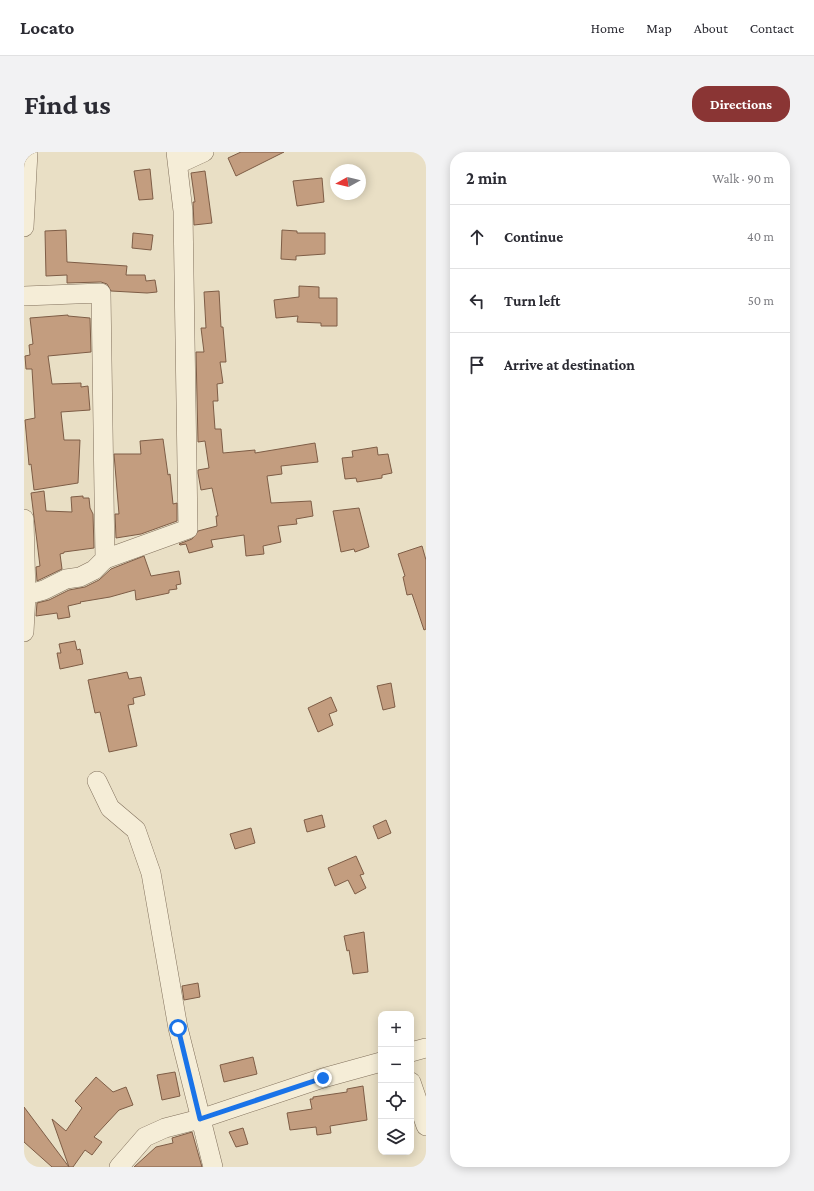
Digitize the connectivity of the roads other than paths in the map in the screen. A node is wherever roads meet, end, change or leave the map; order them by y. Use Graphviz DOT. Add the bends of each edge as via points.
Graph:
graph roads {
  1 [pos="28,152"];
  2 [pos="204,152"];
  3 [pos="177,158"];
  4 [pos="24,227"];
  5 [pos="24,296"];
  6 [pos="24,519"];
  7 [pos="105,559"];
  8 [pos="26,595"];
  9 [pos="24,632"];
  10 [pos="97,781"];
  11 [pos="426,1048"];
  12 [pos="414,1051"];
  13 [pos="378,1063"];
  14 [pos="411,1083"];
  15 [pos="200,1119"];
  16 [pos="426,1126"];
  17 [pos="119,1167"];
  18 [pos="213,1167"];
  1 -- 4 [label="street"];
  2 -- 3 [label="street"];
  3 -- 7 [label="street" via="183,211 188,529"];
  5 -- 7 [label="street" via="101,294"];
  6 -- 8 [label="street"];
  7 -- 8 [label="street" via="94,570 80,577 66,579 44,590"];
  8 -- 9 [label="street"];
  10 -- 15 [label="street" via="110,808 136,830 142,843 151,873 178,1028"];
  11 -- 12 [label="street"];
  13 -- 15 [label="street" via="323,1078"];
  14 -- 16 [label="street"];
  15 -- 17 [label="street" via="165,1128 145,1137"];
  15 -- 18 [label="street"];
}
